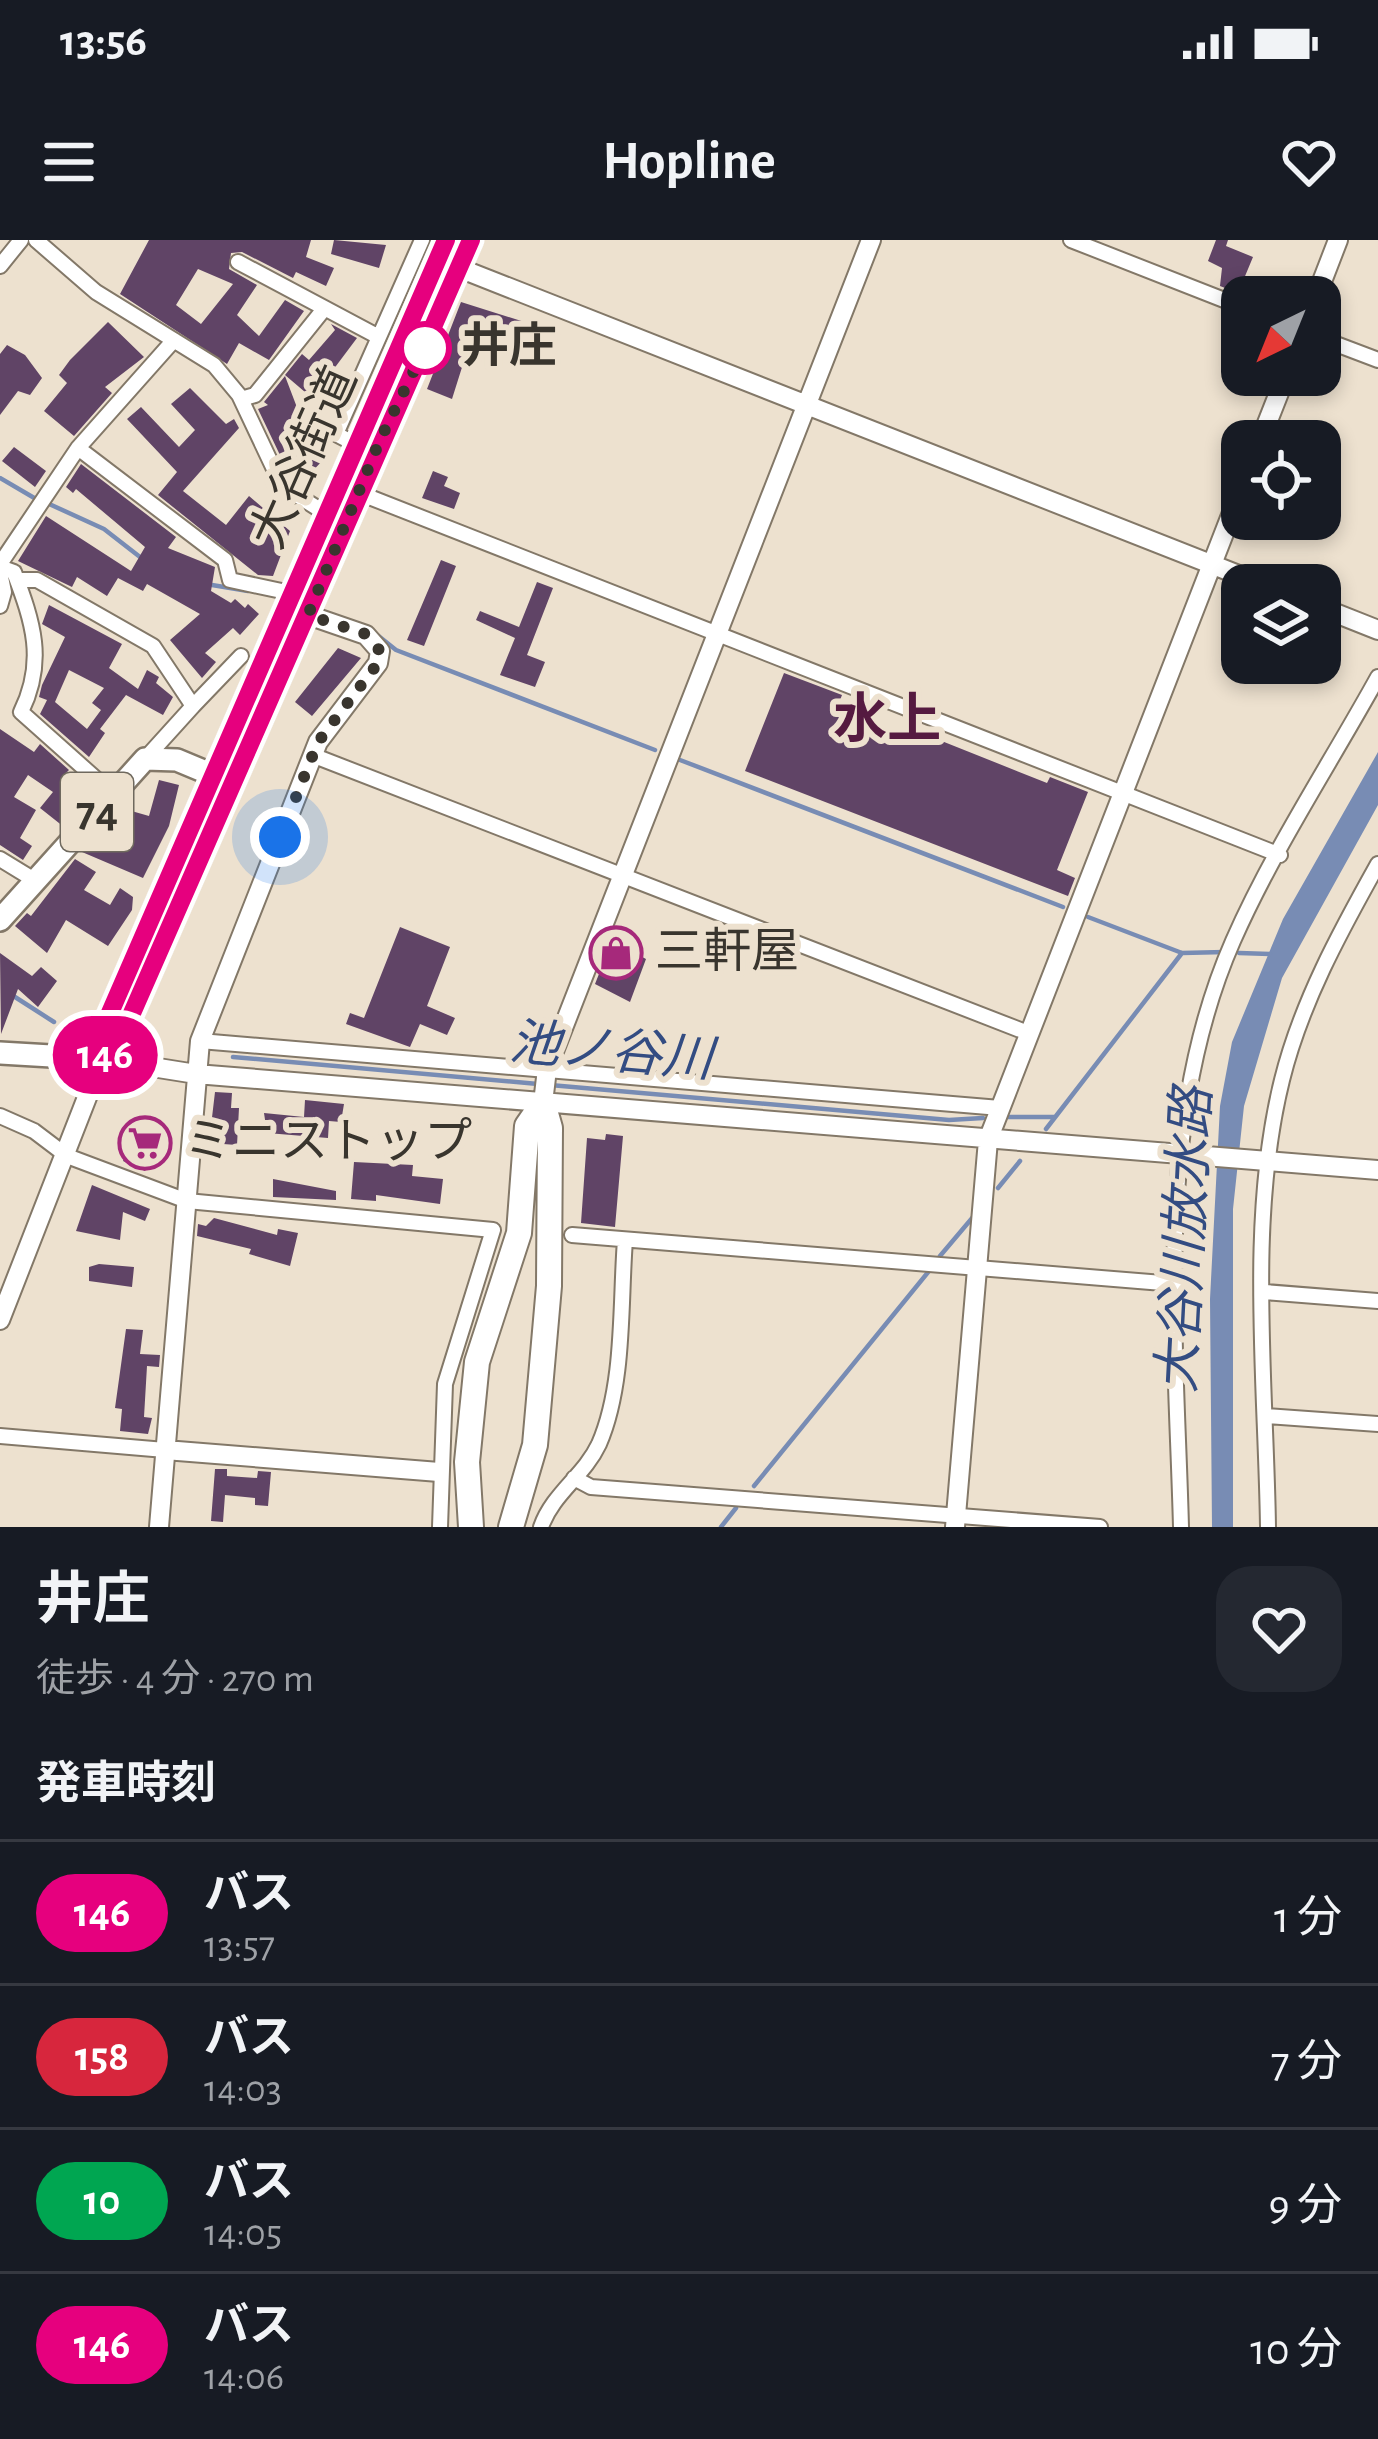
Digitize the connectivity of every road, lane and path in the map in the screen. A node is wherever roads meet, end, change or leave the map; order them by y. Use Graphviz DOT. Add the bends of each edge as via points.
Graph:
graph roads {
  1 [pos="21,240"];
  2 [pos="36,240"];
  3 [pos="422,240"];
  4 [pos="446,240"];
  5 [pos="471,240"];
  6 [pos="871,240"];
  7 [pos="1071,240"];
  8 [pos="1338,240"];
  9 [pos="238,262"];
  10 [pos="0,266"];
  11 [pos="459,268"];
  12 [pos="1324,276"];
  13 [pos="1221,299"];
  14 [pos="324,309"];
  15 [pos="377,335"];
  16 [pos="174,340"];
  17 [pos="1341,346"];
  18 [pos="1378,360"];
  19 [pos="241,399"];
  20 [pos="807,404"];
  21 [pos="357,446"];
  22 [pos="78,448"];
  23 [pos="359,494"];
  24 [pos="337,521"];
  25 [pos="1221,540"];
  26 [pos="1212,564"];
  27 [pos="0,568"];
  28 [pos="1221,568"];
  29 [pos="17,580"];
  30 [pos="291,593"];
  31 [pos="0,606"];
  32 [pos="308,615"];
  33 [pos="1341,615"];
  34 [pos="1378,630"];
  35 [pos="716,634"];
  36 [pos="241,656"];
  37 [pos="1378,677"];
  38 [pos="193,706"];
  39 [pos="312,755"];
  40 [pos="145,759"];
  41 [pos="213,775"];
  42 [pos="112,794"];
  43 [pos="1121,795"];
  44 [pos="1280,855"];
  45 [pos="0,859"];
  46 [pos="1378,864"];
  47 [pos="622,875"];
  48 [pos="36,881"];
  49 [pos="1,919"];
  50 [pos="1028,1033"];
  51 [pos="200,1041"];
  52 [pos="0,1053"];
  53 [pos="102,1059"];
  54 [pos="196,1074"];
  55 [pos="545,1086"];
  56 [pos="1000,1108"];
  57 [pos="0,1116"];
  58 [pos="988,1140"];
  59 [pos="1179,1153"];
  60 [pos="67,1156"];
  61 [pos="1264,1162"];
  62 [pos="1378,1170"];
  63 [pos="187,1201"];
  64 [pos="572,1235"];
  65 [pos="625,1240"];
  66 [pos="977,1268"];
  67 [pos="1175,1284"];
  68 [pos="1265,1292"];
  69 [pos="1378,1301"];
  70 [pos="0,1320"];
  71 [pos="1267,1416"];
  72 [pos="1378,1424"];
  73 [pos="0,1436"];
  74 [pos="165,1450"];
  75 [pos="439,1472"];
  76 [pos="574,1478"];
  77 [pos="956,1522"];
  78 [pos="159,1527"];
  79 [pos="440,1527"];
  80 [pos="471,1527"];
  81 [pos="511,1527"];
  82 [pos="541,1527"];
  83 [pos="1100,1527"];
  84 [pos="1181,1527"];
  85 [pos="1268,1527"];
  1 -- 10 [label="street"];
  2 -- 16 [label="street" via="96,292"];
  3 -- 15 [label="street"];
  4 -- 21 [label="main road, 大谷街道 / 74"];
  5 -- 11 [label="main road, 大谷街道 / 74"];
  6 -- 20 [label="street"];
  7 -- 13 [label="street"];
  8 -- 12 [label="street"];
  9 -- 14 [label="street"];
  11 -- 20 [label="street"];
  11 -- 23 [label="main road, 大谷街道 / 74"];
  14 -- 15 [label="street"];
  14 -- 19 [label="street" via="256,394"];
  15 -- 21 [label="street" via="336,434"];
  16 -- 19 [label="street" via="214,365"];
  16 -- 22 [label="street"];
  17 -- 18 [label="street"];
  19 -- 24 [label="street" via="282,486"];
  20 -- 26 [label="street"];
  20 -- 35 [label="street"];
  21 -- 24 [label="main road, 大谷街道 / 74"];
  22 -- 27 [label="street"];
  22 -- 30 [label="street" via="225,560 230,580"];
  23 -- 24 [label="main road, 大谷街道 / 74"];
  23 -- 35 [label="street"];
  24 -- 30 [label="main road, 大谷街道 / 74"];
  24 -- 32 [label="main road, 大谷街道 / 74"];
  25 -- 26 [label="street"];
  26 -- 28 [label="street"];
  26 -- 43 [label="street"];
  27 -- 29 [label="street"];
  27 -- 31 [label="street"];
  29 -- 38 [label="street" via="37,580 153,646"];
  29 -- 42 [label="street" via="38,659 21,712"];
  30 -- 41 [label="main road, 大谷街道 / 74"];
  32 -- 39 [label="street" via="366,634 380,651"];
  32 -- 53 [label="main road, 大谷街道 / 74" via="129,1020"];
  33 -- 34 [label="street"];
  35 -- 43 [label="street"];
  35 -- 47 [label="street"];
  36 -- 38 [label="street"];
  37 -- 44 [label="street"];
  38 -- 40 [label="street"];
  39 -- 47 [label="street"];
  39 -- 51 [label="street"];
  40 -- 41 [label="main road, 74" via="177,760"];
  40 -- 42 [label="main road, 74"];
  41 -- 53 [label="main road, 大谷街道 / 74" via="106,1022"];
  42 -- 48 [label="main road, 74"];
  43 -- 44 [label="street"];
  43 -- 50 [label="street"];
  44 -- 59 [label="street" via="1232,943"];
  45 -- 48 [label="street"];
  46 -- 61 [label="street" via="1294,1039"];
  47 -- 50 [label="street"];
  47 -- 55 [label="street"];
  48 -- 49 [label="main road, 74"];
  50 -- 56 [label="street"];
  51 -- 54 [label="street"];
  51 -- 55 [label="street"];
  52 -- 53 [label="main road"];
  53 -- 54 [label="street"];
  53 -- 60 [label="street"];
  54 -- 55 [label="street"];
  54 -- 63 [label="street"];
  55 -- 56 [label="street"];
  55 -- 58 [label="street"];
  55 -- 80 [label="highway" via="527,1126 518,1233 477,1362 467,1462"];
  55 -- 81 [label="highway" via="548,1306 535,1445"];
  56 -- 58 [label="street"];
  57 -- 60 [label="street"];
  58 -- 59 [label="street"];
  58 -- 66 [label="street"];
  59 -- 61 [label="street"];
  59 -- 67 [label="street"];
  60 -- 63 [label="street"];
  60 -- 70 [label="street"];
  61 -- 62 [label="street"];
  61 -- 68 [label="street"];
  63 -- 74 [label="street"];
  63 -- 75 [label="street" via="493,1229 445,1384"];
  64 -- 65 [label="street"];
  65 -- 66 [label="street"];
  65 -- 76 [label="street" via="609,1418"];
  66 -- 67 [label="street"];
  66 -- 77 [label="street"];
  67 -- 84 [label="street"];
  68 -- 69 [label="street"];
  68 -- 71 [label="street"];
  71 -- 72 [label="street"];
  71 -- 85 [label="street"];
  73 -- 74 [label="street"];
  74 -- 75 [label="street"];
  74 -- 78 [label="street"];
  75 -- 79 [label="street"];
  76 -- 77 [label="street" via="591,1487"];
  76 -- 82 [label="street" via="549,1504"];
  77 -- 83 [label="street"];
}
